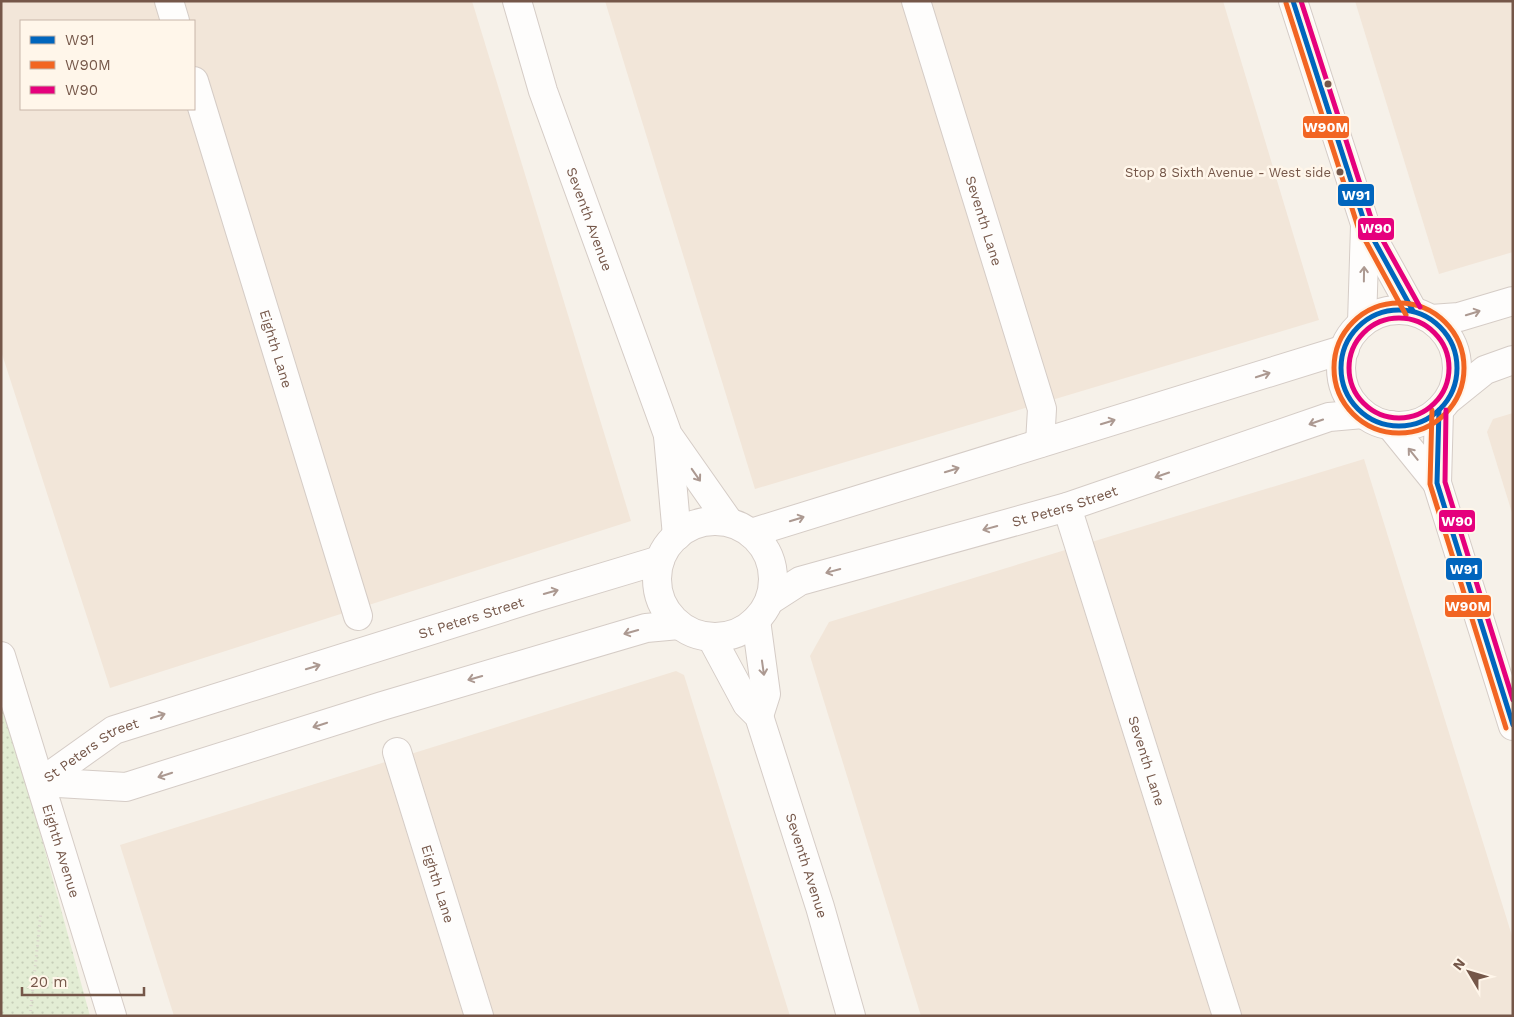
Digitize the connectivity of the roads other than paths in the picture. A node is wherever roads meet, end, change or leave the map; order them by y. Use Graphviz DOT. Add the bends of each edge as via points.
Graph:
graph roads {
  1 [pos="169,1"];
  2 [pos="517,1"];
  3 [pos="916,1"];
  4 [pos="1293,1"];
  5 [pos="175,20"];
  6 [pos="195,84"];
  7 [pos="1365,224"];
  8 [pos="1513,301"];
  9 [pos="1422,315"];
  10 [pos="1362,323"];
  11 [pos="1345,349"];
  12 [pos="1513,360"];
  13 [pos="1444,404"];
  14 [pos="1363,414"];
  15 [pos="1390,425"];
  16 [pos="668,435"];
  17 [pos="1040,443"];
  18 [pos="1436,483"];
  19 [pos="1067,507"];
  20 [pos="740,528"];
  21 [pos="677,536"];
  22 [pos="660,560"];
  23 [pos="762,610"];
  24 [pos="358,616"];
  25 [pos="679,625"];
  26 [pos="711,637"];
  27 [pos="1,656"];
  28 [pos="759,716"];
  29 [pos="1513,726"];
  30 [pos="397,752"];
  31 [pos="41,782"];
  32 [pos="112,1016"];
  33 [pos="479,1016"];
  34 [pos="851,1016"];
  35 [pos="1227,1016"];
  1 -- 5 [label="street"];
  2 -- 16 [label="street, Seventh Avenue" via="543,91"];
  3 -- 17 [label="street, Seventh Lane" via="1042,409"];
  4 -- 7 [label="street"];
  6 -- 24 [label="street, Eighth Lane"];
  7 -- 9 [label="street"];
  10 -- 7 [label="street, one-way"];
  9 -- 8 [label="street, one-way" via="1459,317"];
  9 -- 10 [label="street" via="1392,310"];
  9 -- 13 [label="street" via="1450,340 1457,360 1456,380"];
  10 -- 11 [label="street" via="1353,332"];
  11 -- 14 [label="street" via="1342,375 1350,398"];
  17 -- 11 [label="street, one-way"];
  12 -- 13 [label="street" via="1485,370"];
  13 -- 15 [label="street" via="1428,418 1406,426"];
  13 -- 18 [label="street"];
  14 -- 15 [label="street"];
  14 -- 19 [label="street, St Peters Street, one-way" via="1330,417"];
  18 -- 15 [label="street, one-way"];
  16 -- 20 [label="street, Seventh Avenue, one-way"];
  16 -- 21 [label="street, Seventh Avenue"];
  20 -- 17 [label="street, one-way"];
  18 -- 29 [label="street"];
  19 -- 23 [label="street, St Peters Street, one-way" via="800,581"];
  19 -- 35 [label="street, Seventh Lane"];
  20 -- 21 [label="street" via="708,522 688,528"];
  20 -- 23 [label="street" via="766,551 773,572 772,591"];
  21 -- 22 [label="street"];
  22 -- 25 [label="street" via="658,586 665,609"];
  31 -- 22 [label="street, St Peters Street, one-way" via="114,730"];
  23 -- 26 [label="street" via="744,629"];
  23 -- 28 [label="street, one-way" via="766,694"];
  25 -- 26 [label="street"];
  25 -- 31 [label="street, St Peters Street, one-way" via="637,630 126,787"];
  26 -- 28 [label="street, Seventh Avenue" via="746,704"];
  27 -- 31 [label="street, Eighth Avenue"];
  28 -- 34 [label="street, Seventh Avenue"];
  30 -- 33 [label="street, Eighth Lane"];
  31 -- 32 [label="street, Eighth Avenue"];
}
